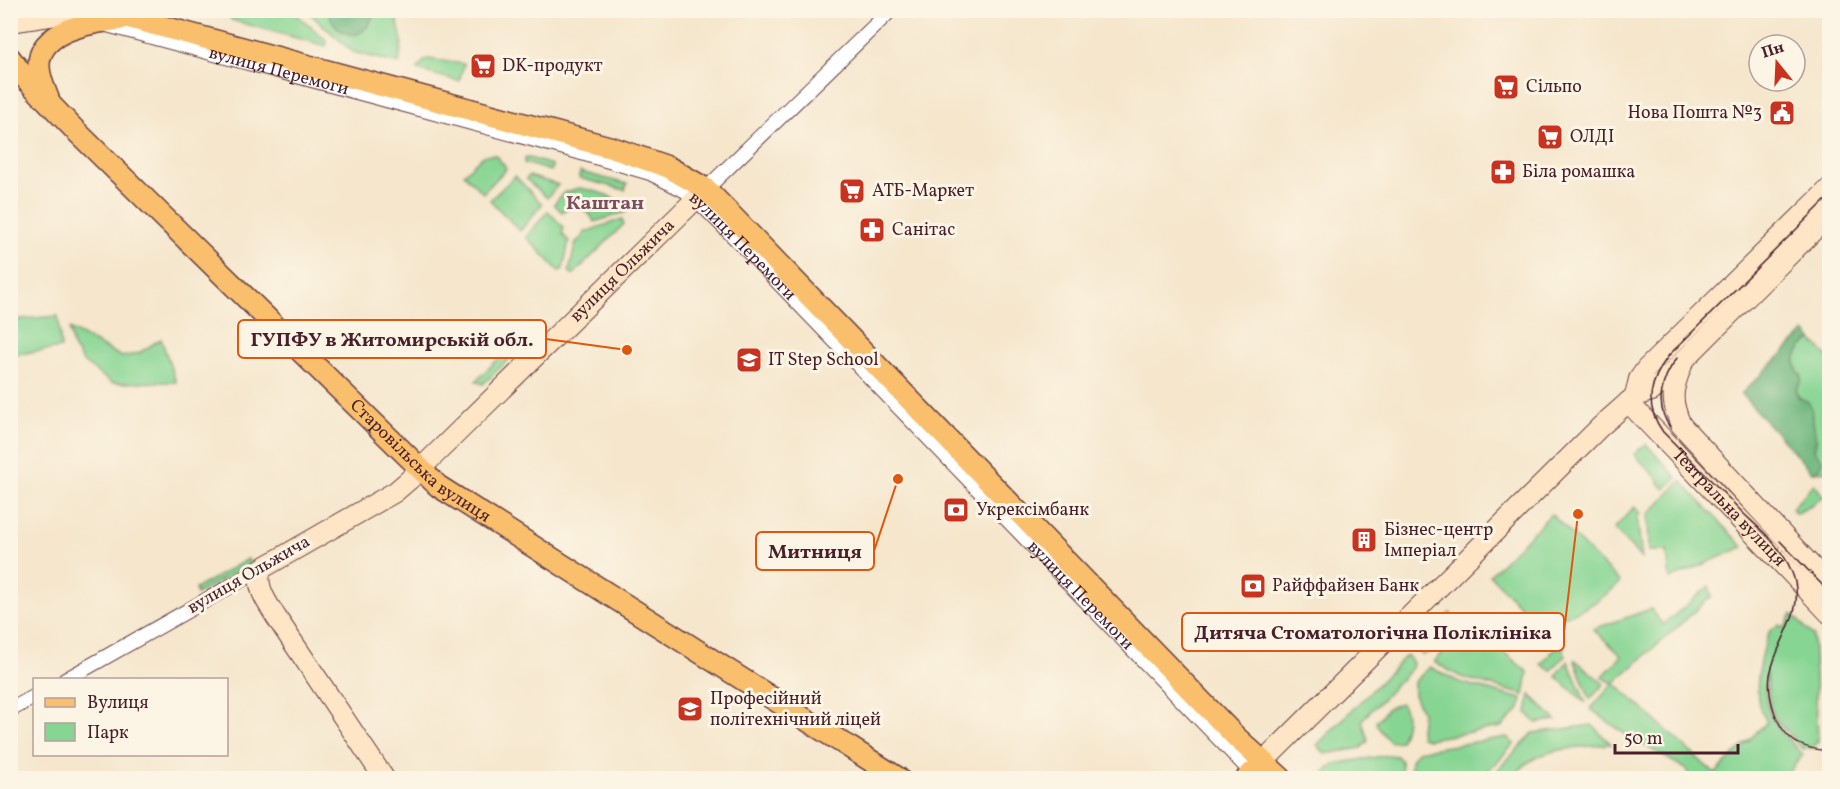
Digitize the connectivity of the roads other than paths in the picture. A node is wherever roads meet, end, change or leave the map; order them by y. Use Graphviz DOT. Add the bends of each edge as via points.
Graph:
graph roads {
  1 [pos="891,10"];
  2 [pos="57,12"];
  3 [pos="98,16"];
  4 [pos="130,18"];
  5 [pos="10,22"];
  6 [pos="10,58"];
  7 [pos="18,73"];
  8 [pos="49,103"];
  9 [pos="1830,188"];
  10 [pos="701,194"];
  11 [pos="1830,214"];
  12 [pos="1685,360"];
  13 [pos="1632,399"];
  14 [pos="420,468"];
  15 [pos="261,569"];
  16 [pos="1830,586"];
  17 [pos="1830,614"];
  18 [pos="69,678"];
  19 [pos="33,698"];
  20 [pos="10,710"];
  21 [pos="1256,773"];
  22 [pos="384,778"];
  23 [pos="898,778"];
  24 [pos="1281,778"];
  1 -- 10 [label="street, вулиця Ольжича"];
  2 -- 3 [label="street, вулиця Перемоги"];
  2 -- 4 [label="street"];
  2 -- 5 [label="street"];
  3 -- 4 [label="main road"];
  3 -- 8 [label="main road" via="63,33 40,55 38,65"];
  3 -- 10 [label="street, вулиця Перемоги" via="650,173"];
  4 -- 10 [label="main road, вулиця Перемоги" via="613,148 668,167"];
  6 -- 7 [label="main road, Старовільська вулиця"];
  7 -- 8 [label="main road, Старовільська вулиця"];
  8 -- 14 [label="main road, Старовільська вулиця"];
  9 -- 13 [label="street" via="1646,369"];
  10 -- 14 [label="street, вулиця Ольжича"];
  10 -- 21 [label="main road, вулиця Перемоги"];
  11 -- 12 [label="street"];
  12 -- 13 [label="street" via="1652,391"];
  12 -- 16 [label="street, Театральна вулиця" via="1673,396 1682,425"];
  13 -- 17 [label="street, Театральна вулиця"];
  13 -- 21 [label="street" via="1439,585"];
  14 -- 15 [label="street, вулиця Ольжича" via="394,492"];
  14 -- 23 [label="main road, Старовільська вулиця" via="438,486"];
  15 -- 18 [label="street, вулиця Ольжича"];
  15 -- 22 [label="street" via="261,590 276,617"];
  19 -- 20 [label="street"];
  21 -- 24 [label="main road, вулиця Перемоги"];
}
